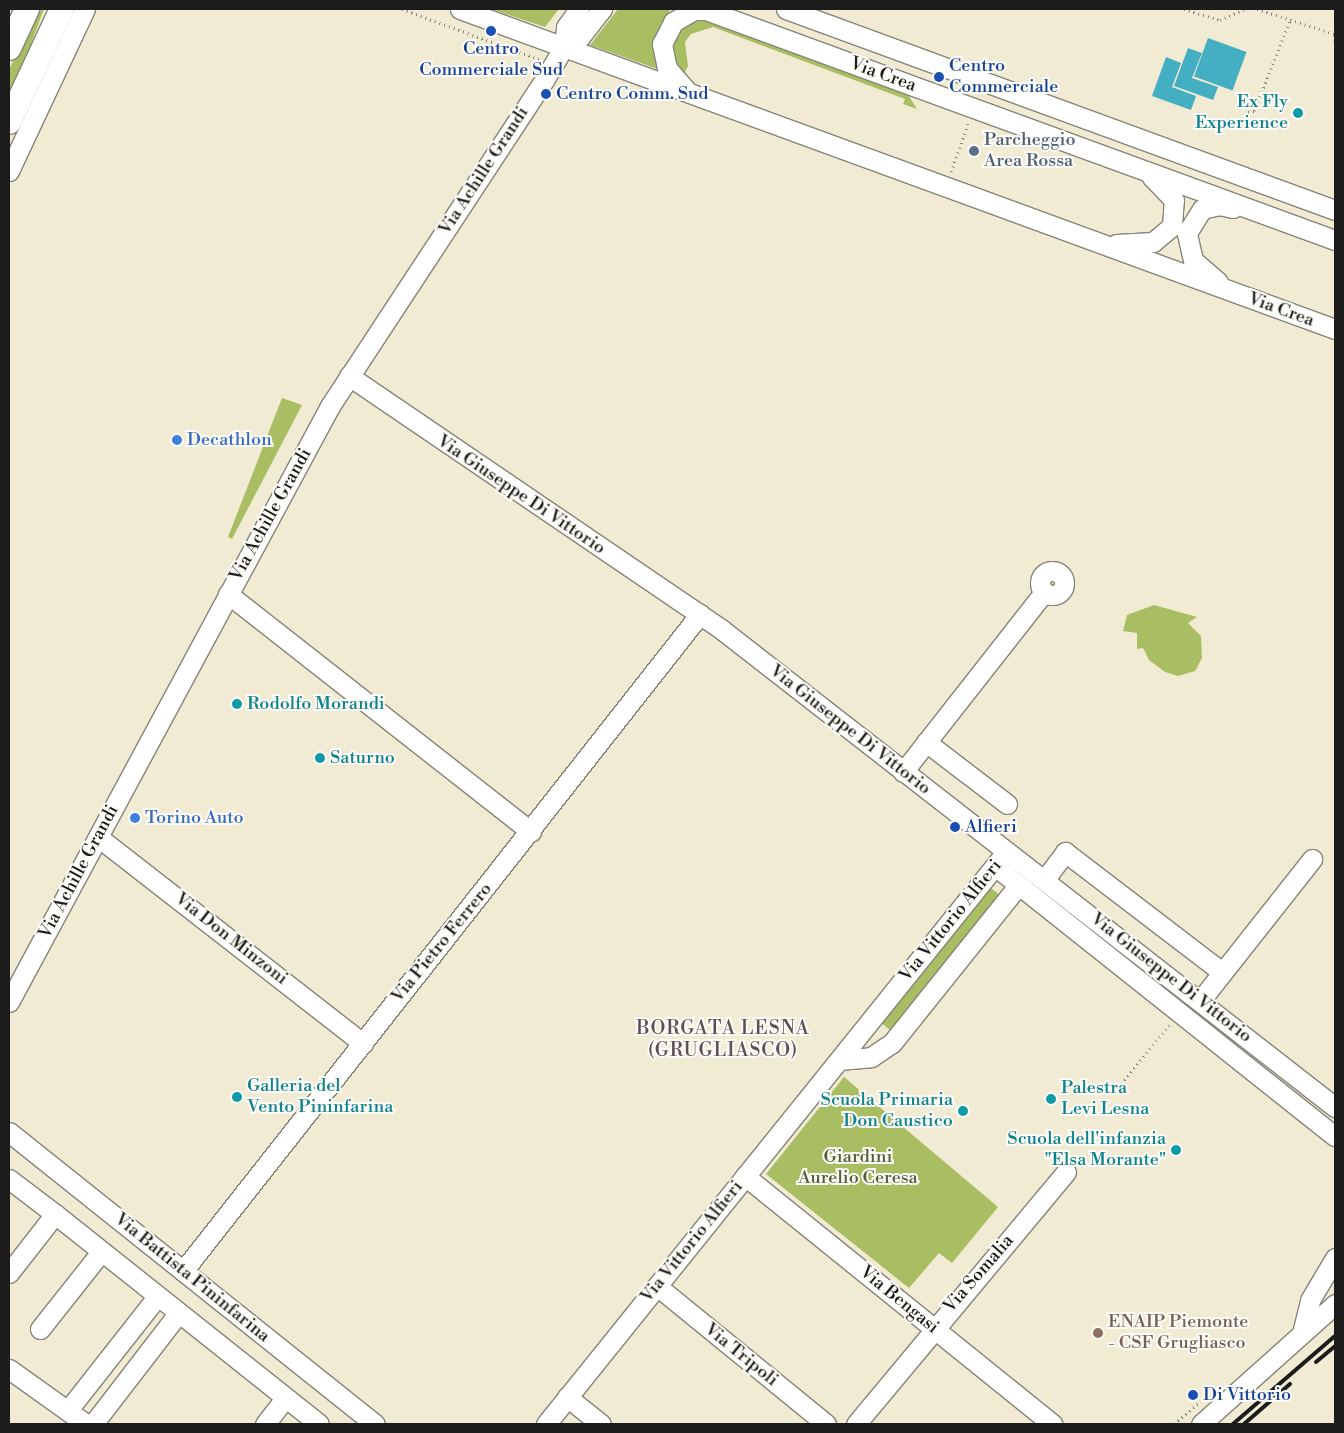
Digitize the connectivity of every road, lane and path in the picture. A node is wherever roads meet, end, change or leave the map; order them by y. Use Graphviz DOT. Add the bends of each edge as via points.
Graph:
graph roads {
  1 [pos="27,9"];
  2 [pos="62,9"];
  3 [pos="75,9"];
  4 [pos="85,9"];
  5 [pos="402,9"];
  6 [pos="460,9"];
  7 [pos="579,9"];
  8 [pos="602,9"];
  9 [pos="786,9"];
  10 [pos="1184,9"];
  11 [pos="1245,9"];
  12 [pos="1258,9"];
  13 [pos="705,10"];
  14 [pos="1290,20"];
  15 [pos="1335,35"];
  16 [pos="1335,42"];
  17 [pos="564,47"];
  18 [pos="9,48"];
  19 [pos="554,64"];
  20 [pos="688,92"];
  21 [pos="974,108"];
  22 [pos="1248,112"];
  23 [pos="11,117"];
  24 [pos="1087,119"];
  25 [pos="1053,137"];
  26 [pos="1144,170"];
  27 [pos="9,171"];
  28 [pos="946,187"];
  29 [pos="1335,210"];
  30 [pos="1266,214"];
  31 [pos="1335,240"];
  32 [pos="1102,244"];
  33 [pos="1227,290"];
  34 [pos="1335,329"];
  35 [pos="349,376"];
  36 [pos="1044,592"];
  37 [pos="228,594"];
  38 [pos="700,614"];
  39 [pos="926,742"];
  40 [pos="903,772"];
  41 [pos="1007,804"];
  42 [pos="531,832"];
  43 [pos="98,837"];
  44 [pos="1000,859"];
  45 [pos="1312,859"];
  46 [pos="1044,879"];
  47 [pos="1018,886"];
  48 [pos="1126,942"];
  49 [pos="1113,959"];
  50 [pos="1222,972"];
  51 [pos="1200,1001"];
  52 [pos="9,1002"];
  53 [pos="1173,1021"];
  54 [pos="363,1042"];
  55 [pos="839,1060"];
  56 [pos="1118,1088"];
  57 [pos="1335,1107"];
  58 [pos="9,1132"];
  59 [pos="1335,1136"];
  60 [pos="1066,1172"];
  61 [pos="745,1176"];
  62 [pos="9,1179"];
  63 [pos="55,1214"];
  64 [pos="101,1252"];
  65 [pos="1335,1258"];
  66 [pos="183,1271"];
  67 [pos="9,1273"];
  68 [pos="656,1286"];
  69 [pos="156,1298"];
  70 [pos="1335,1304"];
  71 [pos="177,1315"];
  72 [pos="934,1328"];
  73 [pos="40,1329"];
  74 [pos="1302,1333"];
  75 [pos="9,1368"];
  76 [pos="567,1397"];
  77 [pos="285,1398"];
  78 [pos="1203,1399"];
  79 [pos="68,1410"];
  80 [pos="299,1418"];
  81 [pos="86,1424"];
  82 [pos="93,1424"];
  83 [pos="265,1424"];
  84 [pos="319,1424"];
  85 [pos="375,1424"];
  86 [pos="546,1424"];
  87 [pos="601,1424"];
  88 [pos="826,1424"];
  89 [pos="856,1424"];
  90 [pos="1052,1424"];
  91 [pos="1174,1424"];
  92 [pos="1201,1424"];
  1 -- 18 [label="main road"];
  2 -- 23 [label="main road"];
  3 -- 23 [label="street" via="46,68"];
  4 -- 27 [label="street"];
  5 -- 19 [label="path"];
  6 -- 17 [label="street, Via Crea"];
  7 -- 17 [label="street" via="566,27"];
  8 -- 17 [label="street" via="580,37"];
  9 -- 24 [label="street"];
  10 -- 11 [label="path" via="1220,20"];
  12 -- 14 [label="path"];
  13 -- 20 [label="street, Via Crea" via="694,10 673,22 662,44 667,68"];
  13 -- 21 [label="street, Via Crea"];
  14 -- 15 [label="path"];
  14 -- 22 [label="path" via="1254,111"];
  15 -- 16 [label="path"];
  17 -- 19 [label="street, Via Achille Grandi"];
  17 -- 20 [label="street, Via Crea"];
  19 -- 35 [label="street, Via Achille Grandi"];
  20 -- 28 [label="street, Via Crea"];
  21 -- 25 [label="street, Via Crea"];
  21 -- 28 [label="path"];
  24 -- 25 [label="street"];
  24 -- 29 [label="street"];
  25 -- 26 [label="street, Via Crea"];
  26 -- 30 [label="street, Via Crea"];
  26 -- 32 [label="street, Via Crea" via="1174,200 1172,226 1153,242"];
  28 -- 32 [label="street, Via Crea"];
  30 -- 31 [label="street, Via Crea"];
  30 -- 33 [label="street, Via Crea" via="1219,205 1202,209 1190,224 1186,242 1191,256"];
  32 -- 33 [label="street, Via Crea"];
  33 -- 34 [label="street, Via Crea"];
  35 -- 37 [label="street, Via Achille Grandi"];
  35 -- 38 [label="street, Via Giuseppe Di Vittorio"];
  36 -- 39 [label="street"];
  37 -- 42 [label="street"];
  37 -- 43 [label="street, Via Achille Grandi"];
  38 -- 40 [label="street, Via Giuseppe Di Vittorio"];
  38 -- 42 [label="street, Via Pietro Ferrero"];
  39 -- 40 [label="street"];
  39 -- 41 [label="street"];
  40 -- 44 [label="street, Via Giuseppe Di Vittorio"];
  42 -- 54 [label="street, Via Pietro Ferrero"];
  43 -- 52 [label="street, Via Achille Grandi"];
  43 -- 54 [label="street, Via Don Minzoni"];
  44 -- 46 [label="street, Via Giuseppe Di Vittorio"];
  44 -- 47 [label="street, Via Giuseppe Di Vittorio"];
  44 -- 55 [label="street, Via Vittorio Alfieri"];
  45 -- 50 [label="street"];
  46 -- 48 [label="street, Via Giuseppe Di Vittorio"];
  46 -- 50 [label="street" via="1065,852"];
  47 -- 49 [label="street, Via Giuseppe Di Vittorio"];
  47 -- 55 [label="street, Via Vittorio Alfieri" via="892,1043 871,1057"];
  48 -- 49 [label="street"];
  48 -- 51 [label="street, Via Giuseppe Di Vittorio"];
  49 -- 59 [label="street, Via Giuseppe Di Vittorio"];
  50 -- 51 [label="street"];
  51 -- 57 [label="street, Via Giuseppe Di Vittorio"];
  53 -- 56 [label="path"];
  54 -- 66 [label="street, Via Pietro Ferrero"];
  55 -- 61 [label="street, Via Vittorio Alfieri"];
  58 -- 66 [label="street, Via Battista Pininfarina"];
  60 -- 72 [label="street, Via Somalia"];
  61 -- 68 [label="street, Via Vittorio Alfieri"];
  61 -- 72 [label="street, Via Bengasi"];
  62 -- 63 [label="street"];
  63 -- 64 [label="street"];
  63 -- 67 [label="street"];
  64 -- 69 [label="street"];
  64 -- 73 [label="street"];
  65 -- 74 [label="street" via="1310,1300"];
  66 -- 85 [label="street, Via Battista Pininfarina"];
  68 -- 76 [label="street, Via Vittorio Alfieri"];
  68 -- 88 [label="street, Via Tripoli"];
  69 -- 71 [label="street"];
  69 -- 79 [label="street"];
  70 -- 74 [label="street"];
  71 -- 77 [label="street"];
  71 -- 82 [label="street"];
  72 -- 89 [label="street, Via Somalia"];
  72 -- 90 [label="street, Via Bengasi"];
  74 -- 92 [label="street"];
  75 -- 79 [label="street"];
  76 -- 86 [label="street, Via Vittorio Alfieri"];
  76 -- 87 [label="street"];
  77 -- 80 [label="street"];
  77 -- 83 [label="street"];
  78 -- 91 [label="path"];
  79 -- 81 [label="street"];
  80 -- 84 [label="street"];
}
